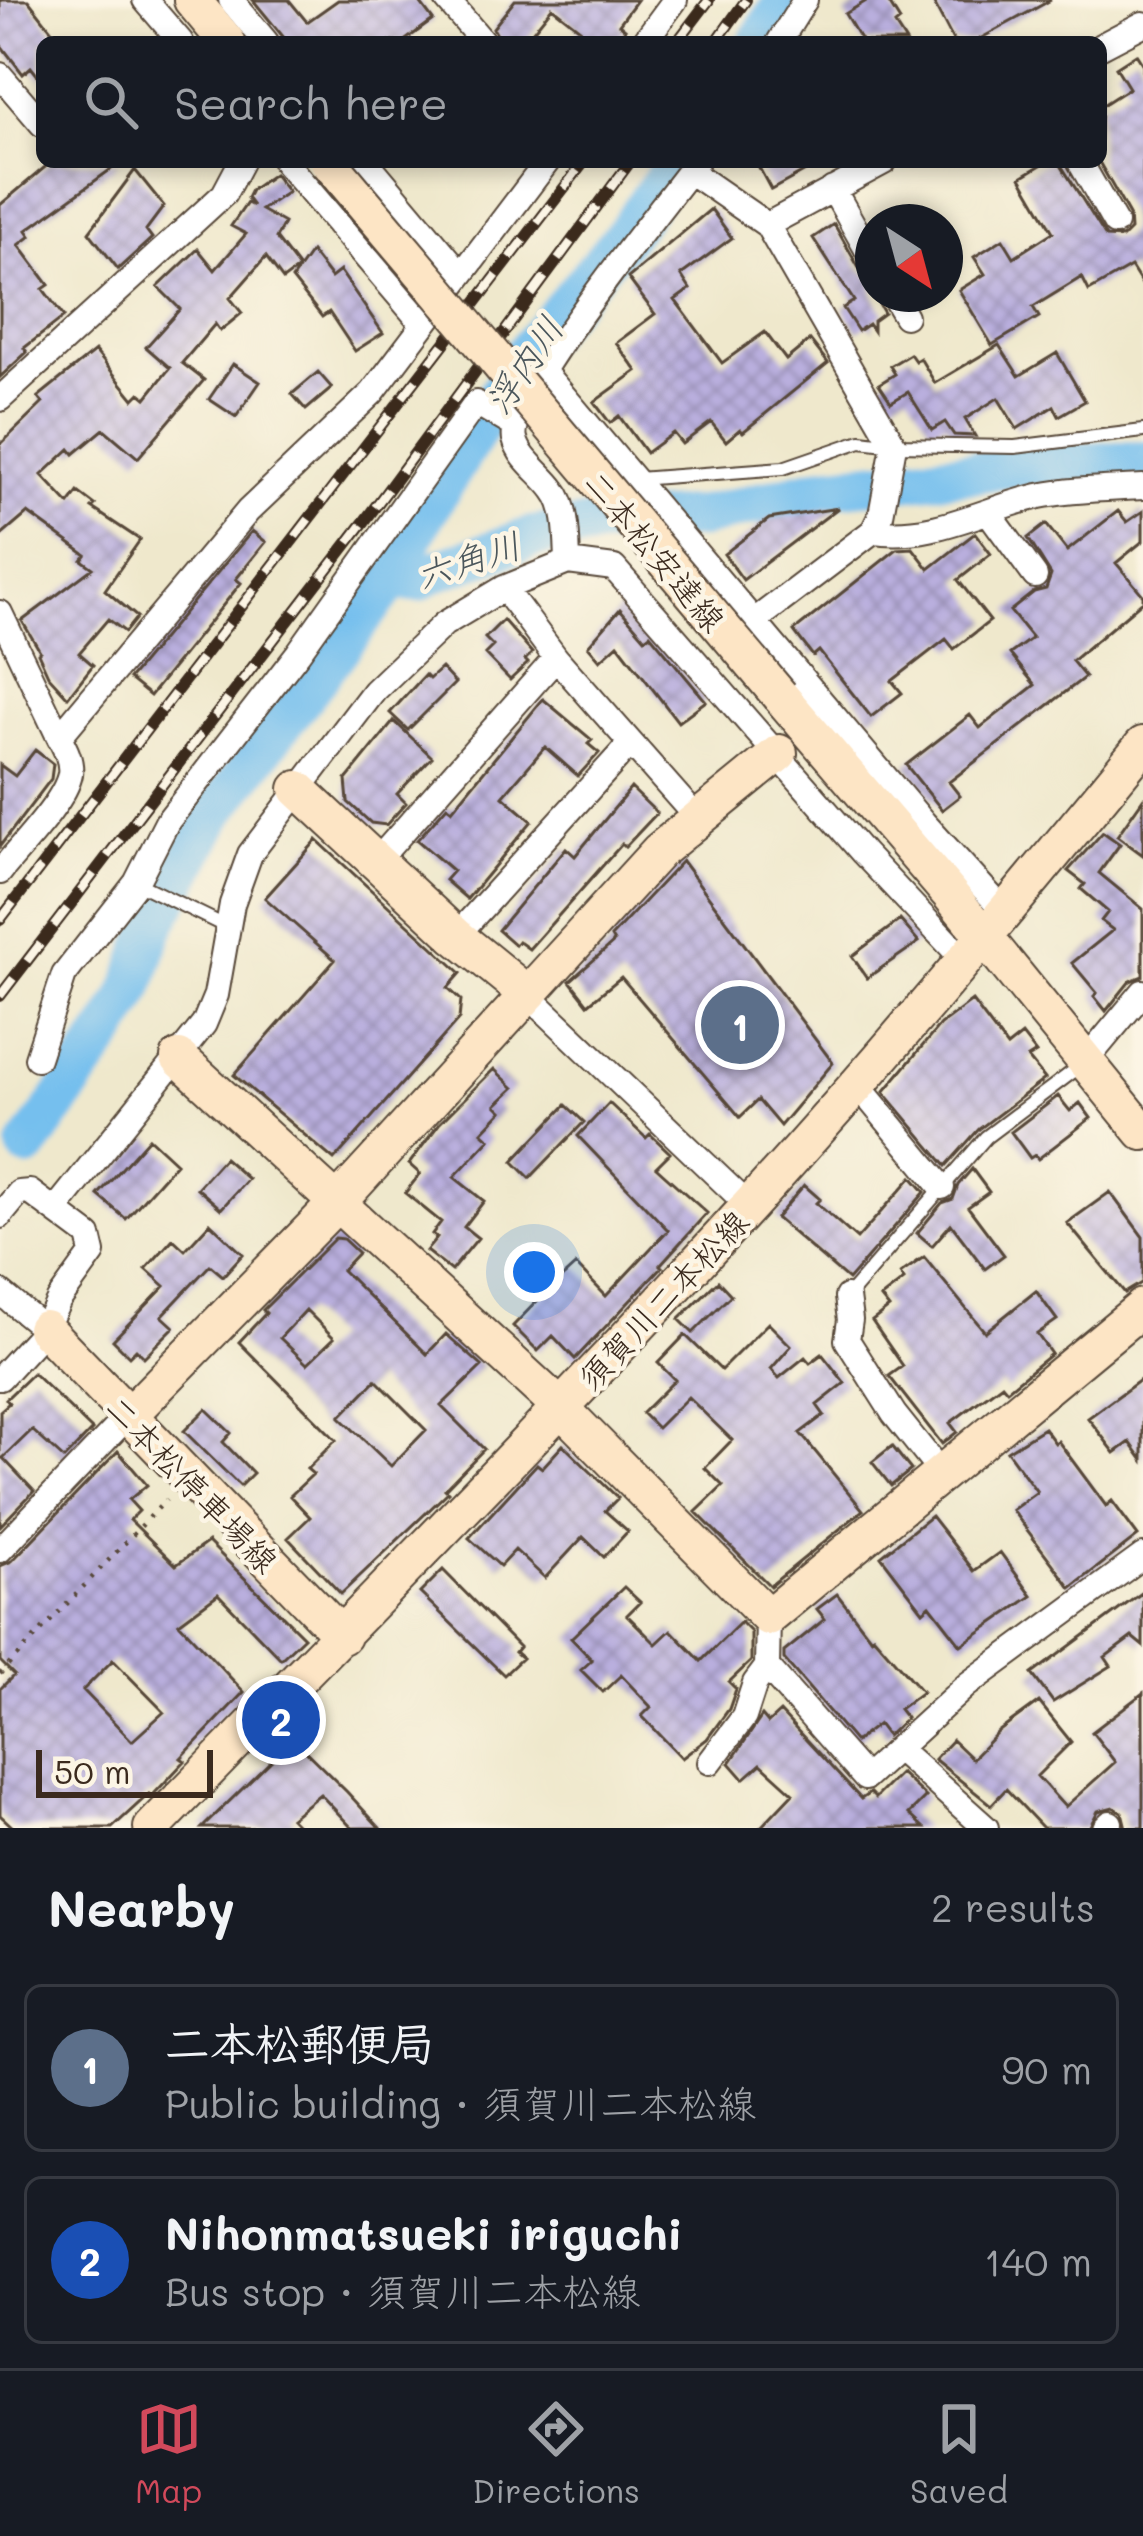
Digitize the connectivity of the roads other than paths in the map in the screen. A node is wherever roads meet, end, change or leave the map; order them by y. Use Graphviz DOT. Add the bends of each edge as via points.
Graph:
graph roads {
  1 [pos="146,0"];
  2 [pos="191,0"];
  3 [pos="231,0"];
  4 [pos="674,0"];
  5 [pos="805,0"];
  6 [pos="455,3"];
  7 [pos="1143,24"];
  8 [pos="174,36"];
  9 [pos="222,36"];
  10 [pos="261,36"];
  11 [pos="479,36"];
  12 [pos="648,36"];
  13 [pos="783,36"];
  14 [pos="1107,43"];
  15 [pos="0,75"];
  16 [pos="36,117"];
  17 [pos="239,168"];
  18 [pos="290,168"];
  19 [pos="334,168"];
  20 [pos="372,168"];
  21 [pos="542,168"];
  22 [pos="692,168"];
  23 [pos="695,168"];
  24 [pos="873,168"];
  25 [pos="1083,168"];
  26 [pos="833,189"];
  27 [pos="1115,223"];
  28 [pos="766,225"];
  29 [pos="855,228"];
  30 [pos="461,274"];
  31 [pos="422,323"];
  32 [pos="541,369"];
  33 [pos="0,399"];
  34 [pos="498,416"];
  35 [pos="1143,431"];
  36 [pos="894,446"];
  37 [pos="643,486"];
  38 [pos="1143,487"];
  39 [pos="989,513"];
  40 [pos="877,523"];
  41 [pos="568,558"];
  42 [pos="1035,576"];
  43 [pos="504,588"];
  44 [pos="4,620"];
  45 [pos="753,622"];
  46 [pos="0,654"];
  47 [pos="556,658"];
  48 [pos="59,736"];
  49 [pos="1143,745"];
  50 [pos="629,746"];
  51 [pos="778,753"];
  52 [pos="298,789"];
  53 [pos="697,818"];
  54 [pos="374,863"];
  55 [pos="0,872"];
  56 [pos="141,885"];
  57 [pos="217,922"];
  58 [pos="456,936"];
  59 [pos="984,936"];
  60 [pos="1143,992"];
  61 [pos="526,993"];
  62 [pos="37,1058"];
  63 [pos="179,1058"];
  64 [pos="1084,1063"];
  65 [pos="856,1083"];
  66 [pos="1143,1132"];
  67 [pos="942,1187"];
  68 [pos="337,1203"];
  69 [pos="749,1206"];
  70 [pos="56,1209"];
  71 [pos="0,1216"];
  72 [pos="0,1292"];
  73 [pos="848,1297"];
  74 [pos="1143,1307"];
  75 [pos="45,1329"];
  76 [pos="0,1378"];
  77 [pos="560,1407"];
  78 [pos="128,1416"];
  79 [pos="942,1474"];
  80 [pos="0,1550"];
  81 [pos="1143,1556"];
  82 [pos="769,1617"];
  83 [pos="342,1636"];
  84 [pos="766,1667"];
  85 [pos="899,1750"];
  86 [pos="710,1762"];
  87 [pos="152,1828"];
  88 [pos="986,1828"];
  1 -- 8 [label="street"];
  2 -- 9 [label="main road"];
  3 -- 10 [label="street"];
  4 -- 12 [label="street"];
  5 -- 13 [label="street"];
  6 -- 11 [label="street"];
  7 -- 14 [label="street"];
  15 -- 16 [label="street"];
  17 -- 33 [label="street" via="177,240"];
  18 -- 31 [label="street"];
  19 -- 59 [label="main road, 二本松安達線, bridge"];
  20 -- 30 [label="street"];
  21 -- 30 [label="street"];
  22 -- 32 [label="street"];
  23 -- 28 [label="street"];
  24 -- 26 [label="street"];
  25 -- 27 [label="street"];
  26 -- 28 [label="street"];
  26 -- 29 [label="street"];
  28 -- 36 [label="street"];
  30 -- 31 [label="street"];
  31 -- 48 [label="street" via="373,393 248,511"];
  32 -- 34 [label="street"];
  32 -- 37 [label="street"];
  34 -- 41 [label="street" via="558,494"];
  34 -- 56 [label="street" via="476,403 167,822"];
  35 -- 36 [label="lane" via="1015,446"];
  36 -- 37 [label="lane" via="861,441 783,468"];
  36 -- 40 [label="street"];
  37 -- 45 [label="street"];
  38 -- 39 [label="street" via="1057,493"];
  39 -- 40 [label="street" via="899,535"];
  39 -- 42 [label="street"];
  40 -- 45 [label="street"];
  41 -- 43 [label="street"];
  41 -- 51 [label="street" via="614,568"];
  43 -- 47 [label="street"];
  43 -- 52 [label="street" via="406,657"];
  44 -- 46 [label="street"];
  44 -- 48 [label="street"];
  45 -- 59 [label="street"];
  47 -- 50 [label="street"];
  47 -- 54 [label="street"];
  48 -- 55 [label="street" via="70,775"];
  49 -- 59 [label="main road, 須賀川二本松線"];
  50 -- 53 [label="street"];
  50 -- 58 [label="street"];
  51 -- 53 [label="main road"];
  51 -- 59 [label="street" via="863,853"];
  52 -- 54 [label="main road"];
  52 -- 57 [label="street" via="250,854"];
  53 -- 61 [label="main road"];
  54 -- 58 [label="main road"];
  56 -- 57 [label="lane"];
  56 -- 62 [label="street" via="64,974"];
  57 -- 63 [label="street" via="212,1009"];
  58 -- 61 [label="main road"];
  59 -- 64 [label="main road, 二本松安達線"];
  59 -- 65 [label="main road, 須賀川二本松線"];
  60 -- 64 [label="street"];
  61 -- 68 [label="main road"];
  61 -- 69 [label="street"];
  63 -- 68 [label="main road"];
  63 -- 70 [label="street"];
  64 -- 66 [label="main road, 二本松安達線"];
  64 -- 67 [label="lane" via="986,1137"];
  65 -- 67 [label="street"];
  65 -- 69 [label="main road, 須賀川二本松線"];
  67 -- 73 [label="lane"];
  68 -- 77 [label="main road"];
  68 -- 78 [label="main road"];
  69 -- 77 [label="main road, 須賀川二本松線"];
  70 -- 71 [label="street" via="19,1193"];
  70 -- 75 [label="street" via="88,1236 94,1253"];
  72 -- 75 [label="street"];
  73 -- 79 [label="street" via="847,1340"];
  74 -- 79 [label="main road"];
  75 -- 76 [label="street"];
  75 -- 78 [label="main road, 二本松停車場線"];
  77 -- 82 [label="main road"];
  77 -- 83 [label="main road, 須賀川二本松線"];
  78 -- 80 [label="street"];
  78 -- 83 [label="main road, 二本松停車場線"];
  79 -- 82 [label="main road"];
  81 -- 85 [label="street" via="967,1684"];
  82 -- 84 [label="street"];
  83 -- 87 [label="main road, 須賀川二本松線"];
  84 -- 85 [label="street" via="866,1778"];
  84 -- 86 [label="street" via="744,1717"];
  85 -- 88 [label="street"];
}
